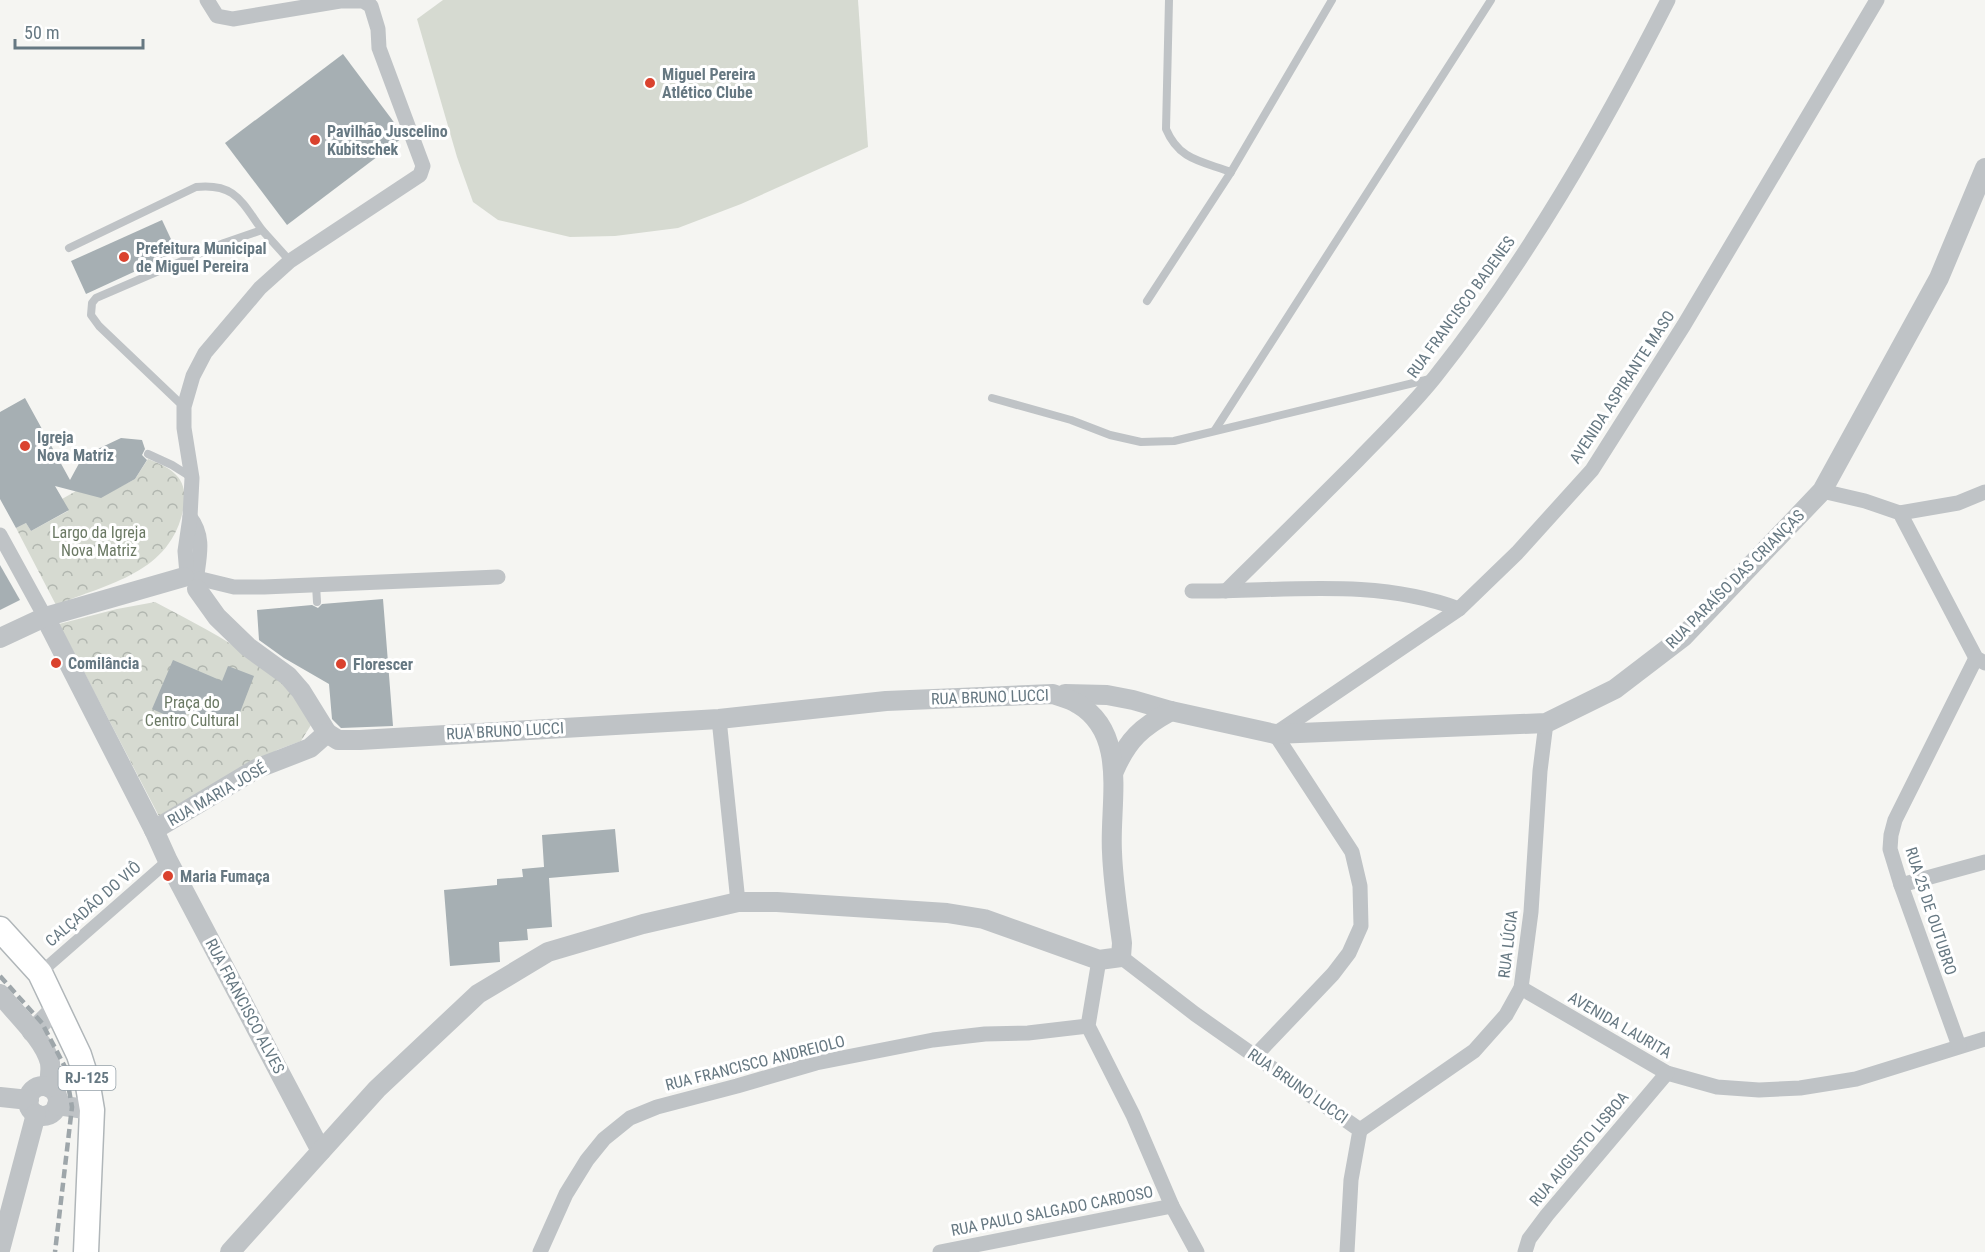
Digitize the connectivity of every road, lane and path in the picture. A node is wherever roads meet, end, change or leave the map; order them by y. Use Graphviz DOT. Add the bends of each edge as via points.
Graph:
graph roads {
  1 [pos="207,0"];
  2 [pos="1169,0"];
  3 [pos="1332,0"];
  4 [pos="1491,0"];
  5 [pos="1668,0"];
  6 [pos="1877,0"];
  7 [pos="1985,168"];
  8 [pos="1231,172"];
  9 [pos="261,230"];
  10 [pos="69,248"];
  11 [pos="290,261"];
  12 [pos="1147,301"];
  13 [pos="1434,378"];
  14 [pos="992,398"];
  15 [pos="184,407"];
  16 [pos="1215,430"];
  17 [pos="148,454"];
  18 [pos="192,478"];
  19 [pos="1822,491"];
  20 [pos="1985,492"];
  21 [pos="1900,513"];
  22 [pos="0,535"];
  23 [pos="498,577"];
  24 [pos="192,580"];
  25 [pos="316,585"];
  26 [pos="1192,591"];
  27 [pos="1226,591"];
  28 [pos="317,602"];
  29 [pos="1459,609"];
  30 [pos="47,621"];
  31 [pos="0,638"];
  32 [pos="1980,661"];
  33 [pos="1053,694"];
  34 [pos="1171,711"];
  35 [pos="719,719"];
  36 [pos="1546,723"];
  37 [pos="327,733"];
  38 [pos="1275,734"];
  39 [pos="1114,771"];
  40 [pos="154,830"];
  41 [pos="168,861"];
  42 [pos="1985,862"];
  43 [pos="1901,885"];
  44 [pos="738,902"];
  45 [pos="0,929"];
  46 [pos="1121,957"];
  47 [pos="1099,960"];
  48 [pos="40,973"];
  49 [pos="1521,988"];
  50 [pos="0,994"];
  51 [pos="57,1007"];
  52 [pos="1088,1026"];
  53 [pos="32,1032"];
  54 [pos="1985,1039"];
  55 [pos="1959,1046"];
  56 [pos="1255,1056"];
  57 [pos="1667,1073"];
  58 [pos="48,1087"];
  59 [pos="0,1097"];
  60 [pos="57,1105"];
  61 [pos="32,1107"];
  62 [pos="92,1110"];
  63 [pos="1360,1130"];
  64 [pos="321,1151"];
  65 [pos="1172,1206"];
  66 [pos="254,1226"];
  67 [pos="997,1247"];
  68 [pos="0,1250"];
  69 [pos="86,1252"];
  70 [pos="230,1252"];
  71 [pos="241,1252"];
  72 [pos="540,1252"];
  73 [pos="940,1252"];
  74 [pos="1197,1252"];
  75 [pos="1347,1252"];
  76 [pos="1525,1252"];
  1 -- 11 [label="street" via="217,16 224,19 340,1 363,1 371,6 379,48 420,156 420,174"];
  2 -- 8 [label="lane" via="1166,129 1182,153"];
  3 -- 8 [label="lane"];
  4 -- 16 [label="lane"];
  5 -- 13 [label="street, RUA FRANCISCO BADENES" via="1560,198"];
  6 -- 29 [label="street, AVENIDA ASPIRANTE MASO" via="1684,325 1592,470 1517,553"];
  7 -- 19 [label="street, RUA PARAÍSO DAS CRIANÇAS" via="1940,278"];
  8 -- 12 [label="lane"];
  9 -- 10 [label="lane" via="230,191 211,185 196,187"];
  9 -- 11 [label="lane"];
  9 -- 15 [label="lane" via="96,298 92,303 91,315 99,326"];
  11 -- 15 [label="street" via="260,288 205,353"];
  13 -- 16 [label="lane"];
  13 -- 27 [label="street, RUA FRANCISCO BADENES"];
  14 -- 16 [label="lane" via="1141,442 1174,441"];
  15 -- 18 [label="street"];
  17 -- 18 [label="lane"];
  18 -- 24 [label="street" via="190,517 200,545"];
  19 -- 21 [label="street"];
  19 -- 36 [label="street, RUA PARAÍSO DAS CRIANÇAS" via="1683,637 1615,689"];
  20 -- 21 [label="street" via="1958,503"];
  21 -- 32 [label="street"];
  22 -- 30 [label="street"];
  23 -- 25 [label="street"];
  24 -- 25 [label="street" via="234,587"];
  24 -- 30 [label="street"];
  24 -- 37 [label="street" via="217,617 248,647 288,676"];
  25 -- 28 [label="lane"];
  26 -- 27 [label="street"];
  27 -- 29 [label="street" via="1390,591"];
  29 -- 38 [label="street, AVENIDA ASPIRANTE MASO"];
  30 -- 31 [label="street"];
  30 -- 40 [label="street, RUA FRANCISCO ALVES"];
  32 -- 43 [label="street, RUA 25 DE OUTUBRO" via="1895,820 1890,849"];
  33 -- 34 [label="street, RUA PARAÍSO DAS CRIANÇAS" via="1107,695"];
  33 -- 35 [label="street, RUA BRUNO LUCCI" via="886,701"];
  33 -- 39 [label="street, RUA BRUNO LUCCI" via="1078,703 1092,714 1106,736"];
  34 -- 38 [label="street, RUA PARAÍSO DAS CRIANÇAS"];
  34 -- 39 [label="street" via="1146,725 1131,741"];
  35 -- 37 [label="street, RUA BRUNO LUCCI" via="344,741"];
  35 -- 44 [label="street"];
  36 -- 38 [label="street, RUA PARAÍSO DAS CRIANÇAS"];
  36 -- 49 [label="street, RUA LÚCIA"];
  37 -- 40 [label="street, RUA MARIA JOSÉ" via="310,748 256,769"];
  38 -- 56 [label="street" via="1352,852 1360,886 1361,926 1349,953 1333,974"];
  39 -- 46 [label="street, RUA BRUNO LUCCI" via="1112,854"];
  40 -- 41 [label="street, RUA FRANCISCO ALVES"];
  41 -- 48 [label="street, CALÇADÃO DO VIÔ"];
  41 -- 64 [label="street, RUA FRANCISCO ALVES"];
  42 -- 43 [label="street"];
  43 -- 55 [label="street, RUA 25 DE OUTUBRO"];
  44 -- 47 [label="street" via="947,913 984,920"];
  44 -- 64 [label="street" via="548,952 478,994 377,1089"];
  45 -- 48 [label="main road, RJ-125"];
  46 -- 47 [label="street"];
  46 -- 56 [label="street, RUA BRUNO LUCCI"];
  47 -- 52 [label="street"];
  48 -- 51 [label="main road, RJ-125"];
  49 -- 57 [label="street, AVENIDA LAURITA"];
  49 -- 63 [label="street, RUA LÚCIA" via="1506,1015 1474,1051"];
  50 -- 53 [label="street"];
  51 -- 53 [label="street"];
  51 -- 62 [label="main road, RJ-125" via="79,1055"];
  52 -- 65 [label="street" via="1133,1115"];
  52 -- 72 [label="street, RUA FRANCISCO ANDREIOLO" via="933,1040 816,1063 630,1118 604,1139 587,1160 566,1194"];
  53 -- 58 [label="street" via="48,1059"];
  54 -- 55 [label="street, AVENIDA LAURITA"];
  55 -- 57 [label="street, AVENIDA LAURITA" via="1856,1079 1800,1088 1717,1087"];
  56 -- 63 [label="street, RUA BRUNO LUCCI"];
  57 -- 76 [label="street, RUA AUGUSTO LISBOA" via="1547,1215 1529,1239"];
  58 -- 60 [label="street" via="57,1094"];
  58 -- 61 [label="street" via="33,1090"];
  59 -- 61 [label="street"];
  60 -- 61 [label="street" via="48,1115"];
  60 -- 62 [label="street"];
  61 -- 68 [label="street"];
  62 -- 69 [label="main road, RJ-125"];
  63 -- 75 [label="street, RUA BRUNO LUCCI" via="1351,1180"];
  64 -- 66 [label="street"];
  65 -- 67 [label="street, RUA PAULO SALGADO CARDOSO"];
  65 -- 74 [label="street"];
  66 -- 70 [label="street"];
  66 -- 71 [label="street"];
  67 -- 73 [label="street, RUA PAULO SALGADO CARDOSO"];
}
